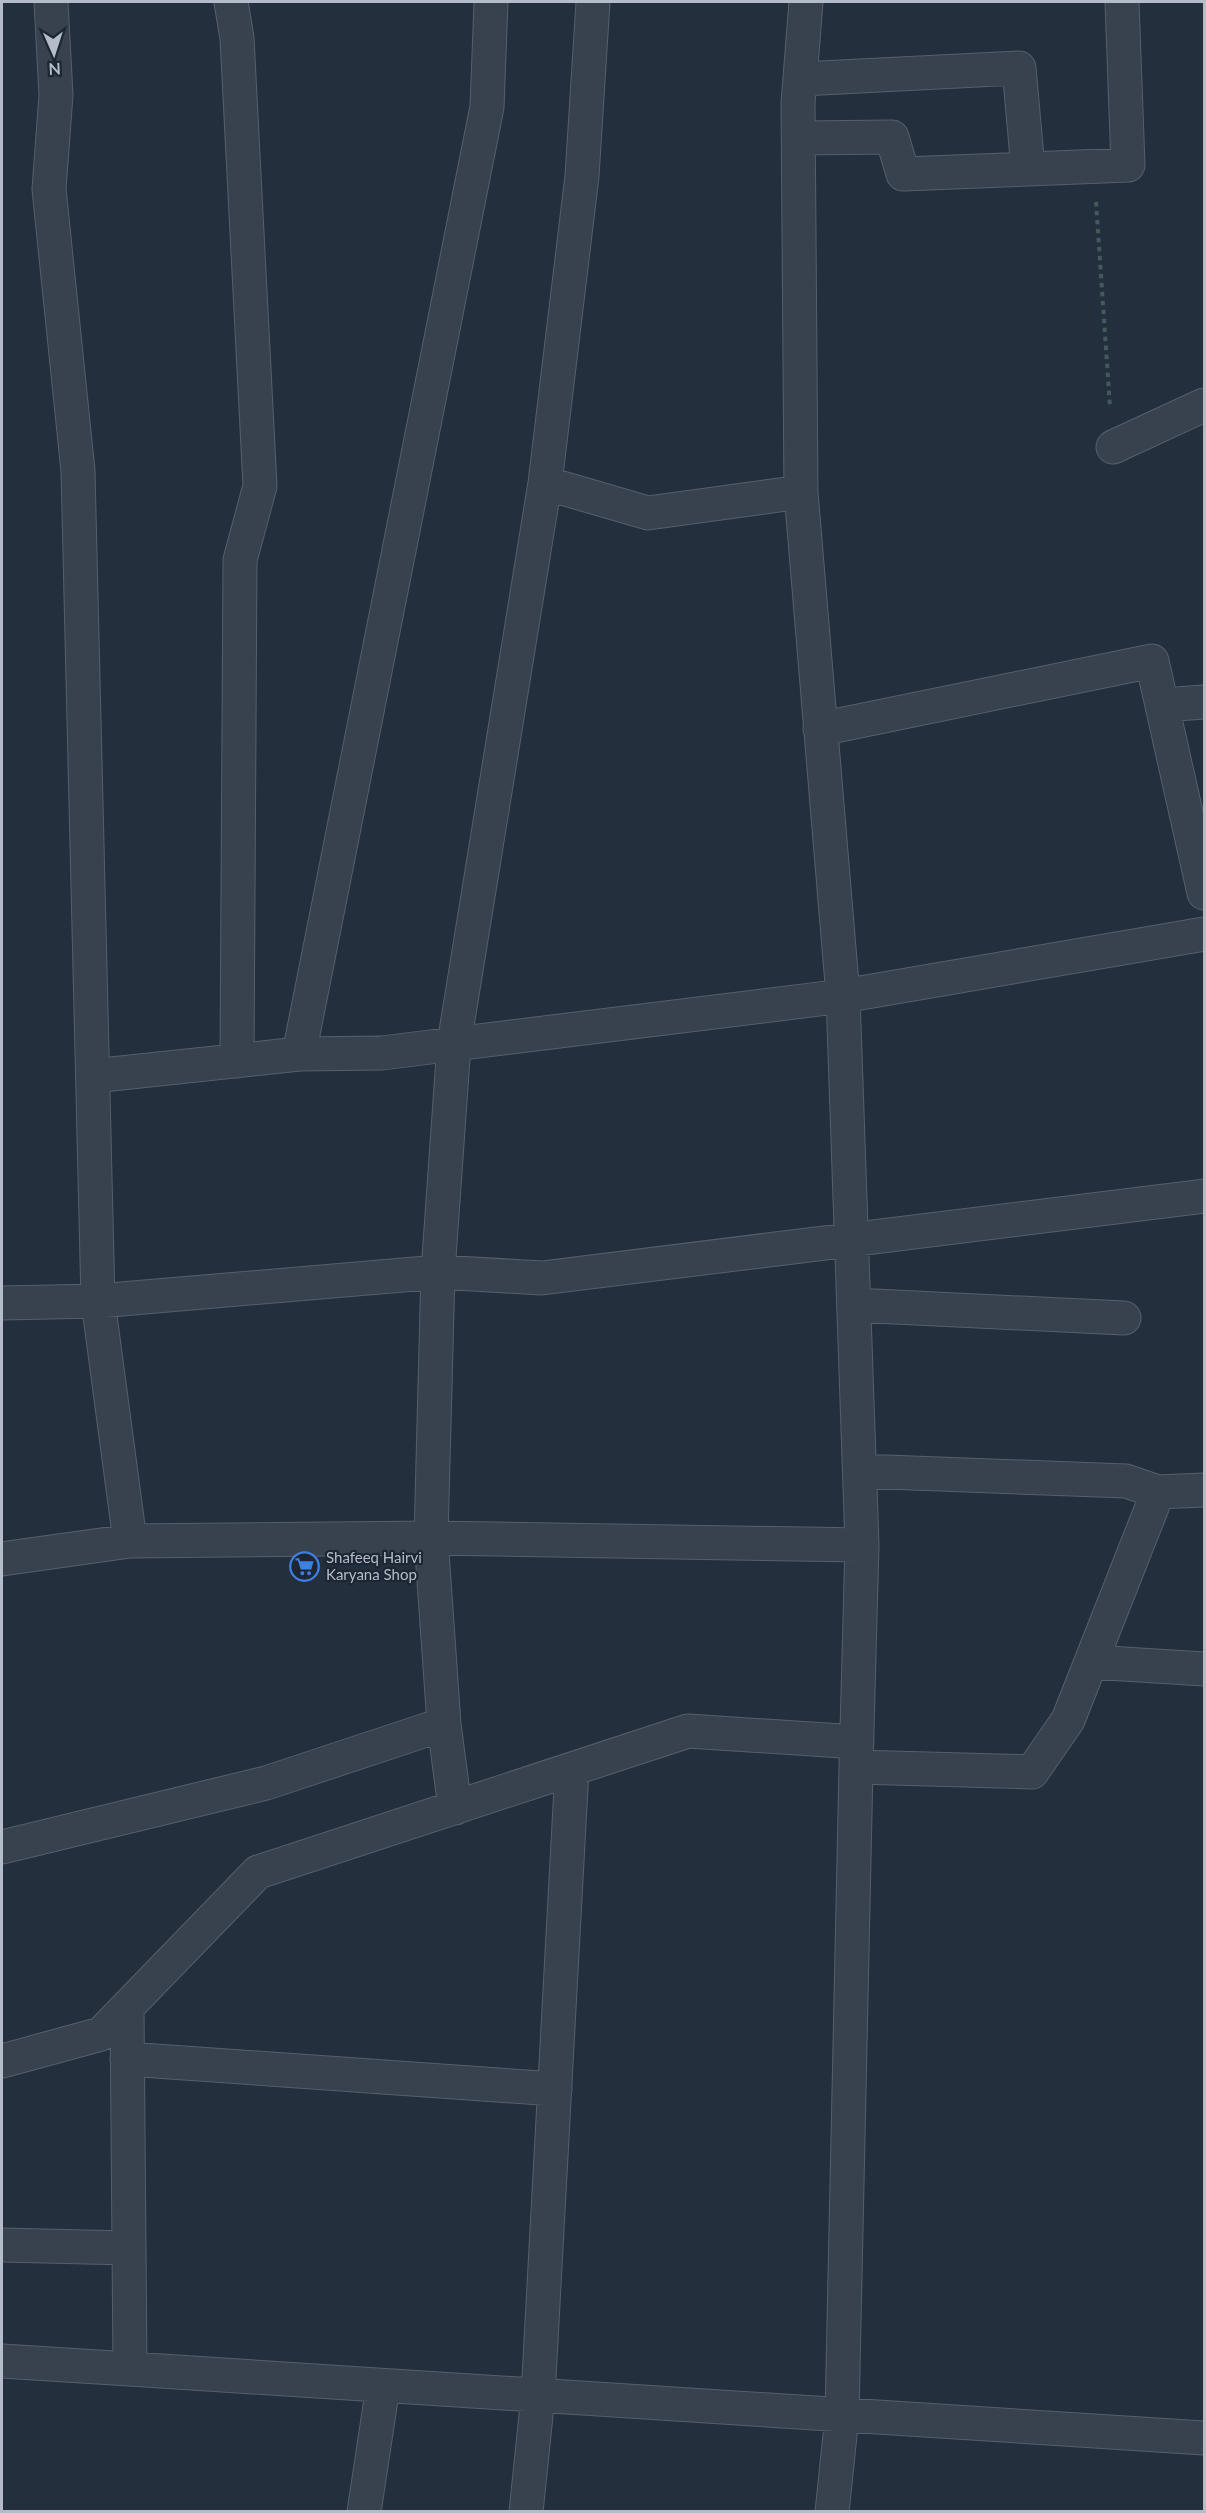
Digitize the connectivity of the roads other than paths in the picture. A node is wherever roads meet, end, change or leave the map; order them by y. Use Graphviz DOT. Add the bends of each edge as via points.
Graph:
graph roads {
  1 [pos="51,2"];
  2 [pos="231,2"];
  3 [pos="491,2"];
  4 [pos="593,2"];
  5 [pos="806,2"];
  6 [pos="1122,2"];
  7 [pos="801,79"];
  8 [pos="799,138"];
  9 [pos="1028,169"];
  10 [pos="1204,405"];
  11 [pos="1113,447"];
  12 [pos="545,483"];
  13 [pos="801,492"];
  14 [pos="1204,702"];
  15 [pos="1162,705"];
  16 [pos="820,729"];
  17 [pos="1204,893"];
  18 [pos="1204,934"];
  19 [pos="843,996"];
  20 [pos="454,1044"];
  21 [pos="299,1054"];
  22 [pos="237,1061"];
  23 [pos="93,1076"];
  24 [pos="1204,1196"];
  25 [pos="851,1241"];
  26 [pos="438,1272"];
  27 [pos="98,1301"];
  28 [pos="2,1303"];
  29 [pos="854,1305"];
  30 [pos="1124,1318"];
  31 [pos="860,1471"];
  32 [pos="1204,1490"];
  33 [pos="1158,1492"];
  34 [pos="431,1538"];
  35 [pos="130,1541"];
  36 [pos="862,1545"];
  37 [pos="2,1559"];
  38 [pos="1090,1662"];
  39 [pos="1204,1669"];
  40 [pos="444,1724"];
  41 [pos="856,1754"];
  42 [pos="572,1769"];
  43 [pos="455,1808"];
  44 [pos="2,1847"];
  45 [pos="128,2007"];
  46 [pos="128,2059"];
  47 [pos="2,2061"];
  48 [pos="555,2090"];
  49 [pos="2,2245"];
  50 [pos="129,2248"];
  51 [pos="2,2361"];
  52 [pos="130,2369"];
  53 [pos="383,2386"];
  54 [pos="538,2396"];
  55 [pos="842,2416"];
  56 [pos="1204,2438"];
  57 [pos="364,2511"];
  58 [pos="526,2511"];
  59 [pos="832,2511"];
  1 -- 23 [label="street" via="56,94 49,189 78,471"];
  2 -- 22 [label="street" via="238,49 260,486 240,560"];
  3 -- 21 [label="street" via="487,107"];
  4 -- 12 [label="street" via="582,176"];
  5 -- 7 [label="street"];
  6 -- 9 [label="street" via="1128,165"];
  7 -- 8 [label="street"];
  7 -- 9 [label="street" via="1019,68"];
  8 -- 9 [label="street" via="892,136 903,174"];
  8 -- 13 [label="street"];
  10 -- 11 [label="street"];
  12 -- 13 [label="street" via="648,513"];
  12 -- 20 [label="street"];
  13 -- 16 [label="street"];
  14 -- 15 [label="street"];
  15 -- 16 [label="street" via="1152,661"];
  15 -- 17 [label="street"];
  16 -- 19 [label="street"];
  18 -- 19 [label="street"];
  19 -- 20 [label="street"];
  19 -- 25 [label="street"];
  20 -- 21 [label="street" via="382,1053"];
  20 -- 26 [label="street"];
  21 -- 22 [label="street"];
  22 -- 23 [label="street"];
  23 -- 27 [label="street"];
  24 -- 25 [label="street"];
  25 -- 26 [label="street" via="542,1278"];
  25 -- 29 [label="street"];
  26 -- 27 [label="street"];
  26 -- 34 [label="street"];
  27 -- 28 [label="street"];
  27 -- 35 [label="street"];
  29 -- 30 [label="street"];
  29 -- 31 [label="street"];
  31 -- 33 [label="street" via="1126,1481"];
  31 -- 36 [label="street"];
  32 -- 33 [label="street"];
  33 -- 38 [label="street"];
  34 -- 35 [label="street"];
  34 -- 36 [label="street"];
  34 -- 40 [label="street"];
  35 -- 37 [label="street"];
  36 -- 41 [label="street"];
  38 -- 39 [label="street"];
  38 -- 41 [label="street" via="1068,1720 1032,1772"];
  40 -- 43 [label="street"];
  40 -- 44 [label="street" via="266,1783"];
  41 -- 42 [label="street" via="688,1731"];
  41 -- 55 [label="street"];
  42 -- 43 [label="street"];
  42 -- 48 [label="street"];
  43 -- 45 [label="street" via="258,1872"];
  45 -- 46 [label="street"];
  45 -- 47 [label="street" via="101,2034"];
  46 -- 48 [label="street"];
  46 -- 50 [label="street"];
  48 -- 54 [label="street"];
  49 -- 50 [label="street"];
  50 -- 52 [label="street"];
  51 -- 52 [label="street"];
  52 -- 53 [label="street"];
  53 -- 54 [label="street"];
  53 -- 57 [label="street"];
  54 -- 55 [label="street"];
  54 -- 58 [label="street"];
  55 -- 56 [label="street"];
  55 -- 59 [label="street"];
}
